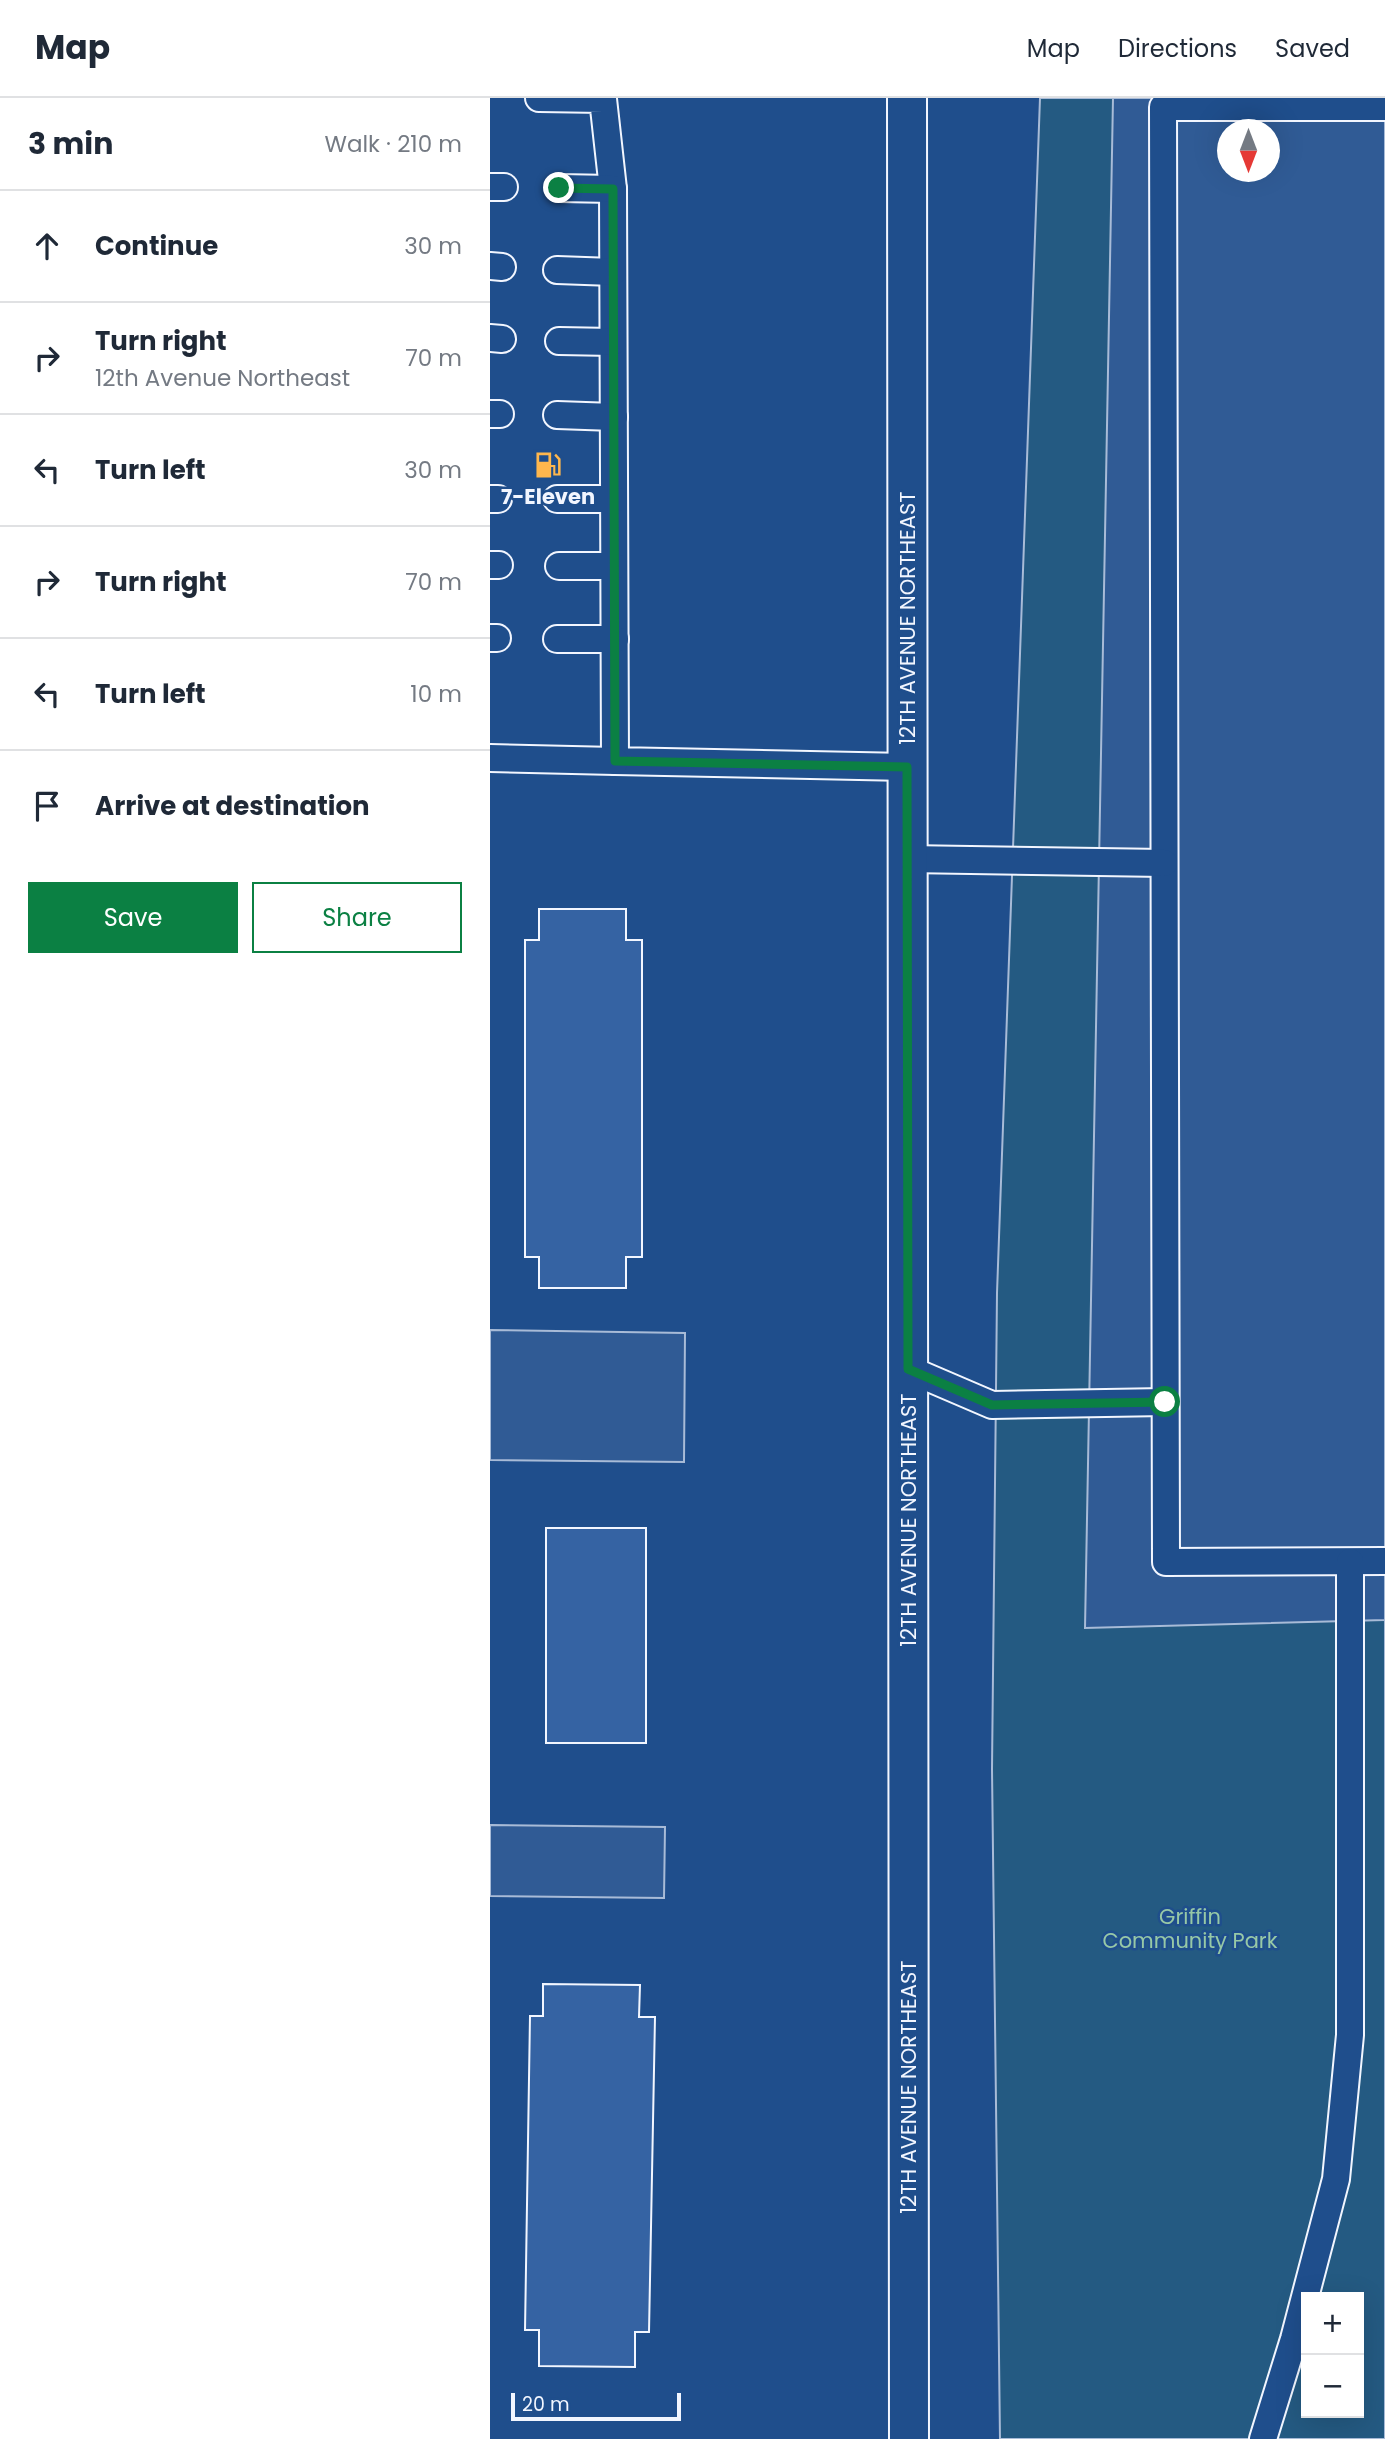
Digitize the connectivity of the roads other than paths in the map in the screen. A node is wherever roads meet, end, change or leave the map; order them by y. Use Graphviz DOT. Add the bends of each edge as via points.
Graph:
graph roads {
  1 [pos="539,98"];
  2 [pos="907,98"];
  3 [pos="1385,107"];
  4 [pos="559,188"];
  5 [pos="613,189"];
  6 [pos="556,270"];
  7 [pos="613,272"];
  8 [pos="559,341"];
  9 [pos="613,342"];
  10 [pos="556,415"];
  11 [pos="614,417"];
  12 [pos="556,499"];
  13 [pos="614,499"];
  14 [pos="559,566"];
  15 [pos="614,566"];
  16 [pos="557,639"];
  17 [pos="615,639"];
  18 [pos="490,758"];
  19 [pos="615,761"];
  20 [pos="907,767"];
  21 [pos="907,859"];
  22 [pos="1164,863"];
  23 [pos="908,1369"];
  24 [pos="1165,1402"];
  25 [pos="1385,1561"];
  26 [pos="1350,1562"];
  27 [pos="909,2439"];
  28 [pos="1263,2439"];
  1 -- 5 [label="lane" via="603,99"];
  2 -- 20 [label="main road, 12TH AVENUE NORTHEAST"];
  3 -- 22 [label="lane" via="1163,107"];
  4 -- 5 [label="lane"];
  5 -- 7 [label="lane"];
  6 -- 7 [label="lane"];
  7 -- 9 [label="lane"];
  8 -- 9 [label="lane"];
  9 -- 11 [label="lane"];
  10 -- 11 [label="lane"];
  11 -- 13 [label="lane"];
  12 -- 13 [label="lane"];
  13 -- 15 [label="lane"];
  14 -- 15 [label="lane"];
  15 -- 17 [label="lane"];
  16 -- 17 [label="lane"];
  17 -- 19 [label="lane"];
  18 -- 19 [label="lane"];
  19 -- 20 [label="lane"];
  20 -- 21 [label="main road, 12TH AVENUE NORTHEAST"];
  21 -- 22 [label="lane"];
  21 -- 23 [label="main road, 12TH AVENUE NORTHEAST"];
  22 -- 24 [label="lane"];
  23 -- 24 [label="lane" via="992,1405"];
  23 -- 27 [label="main road, 12TH AVENUE NORTHEAST"];
  24 -- 26 [label="lane" via="1166,1562"];
  25 -- 26 [label="lane"];
  26 -- 28 [label="lane" via="1350,2035 1336,2179"];
}
